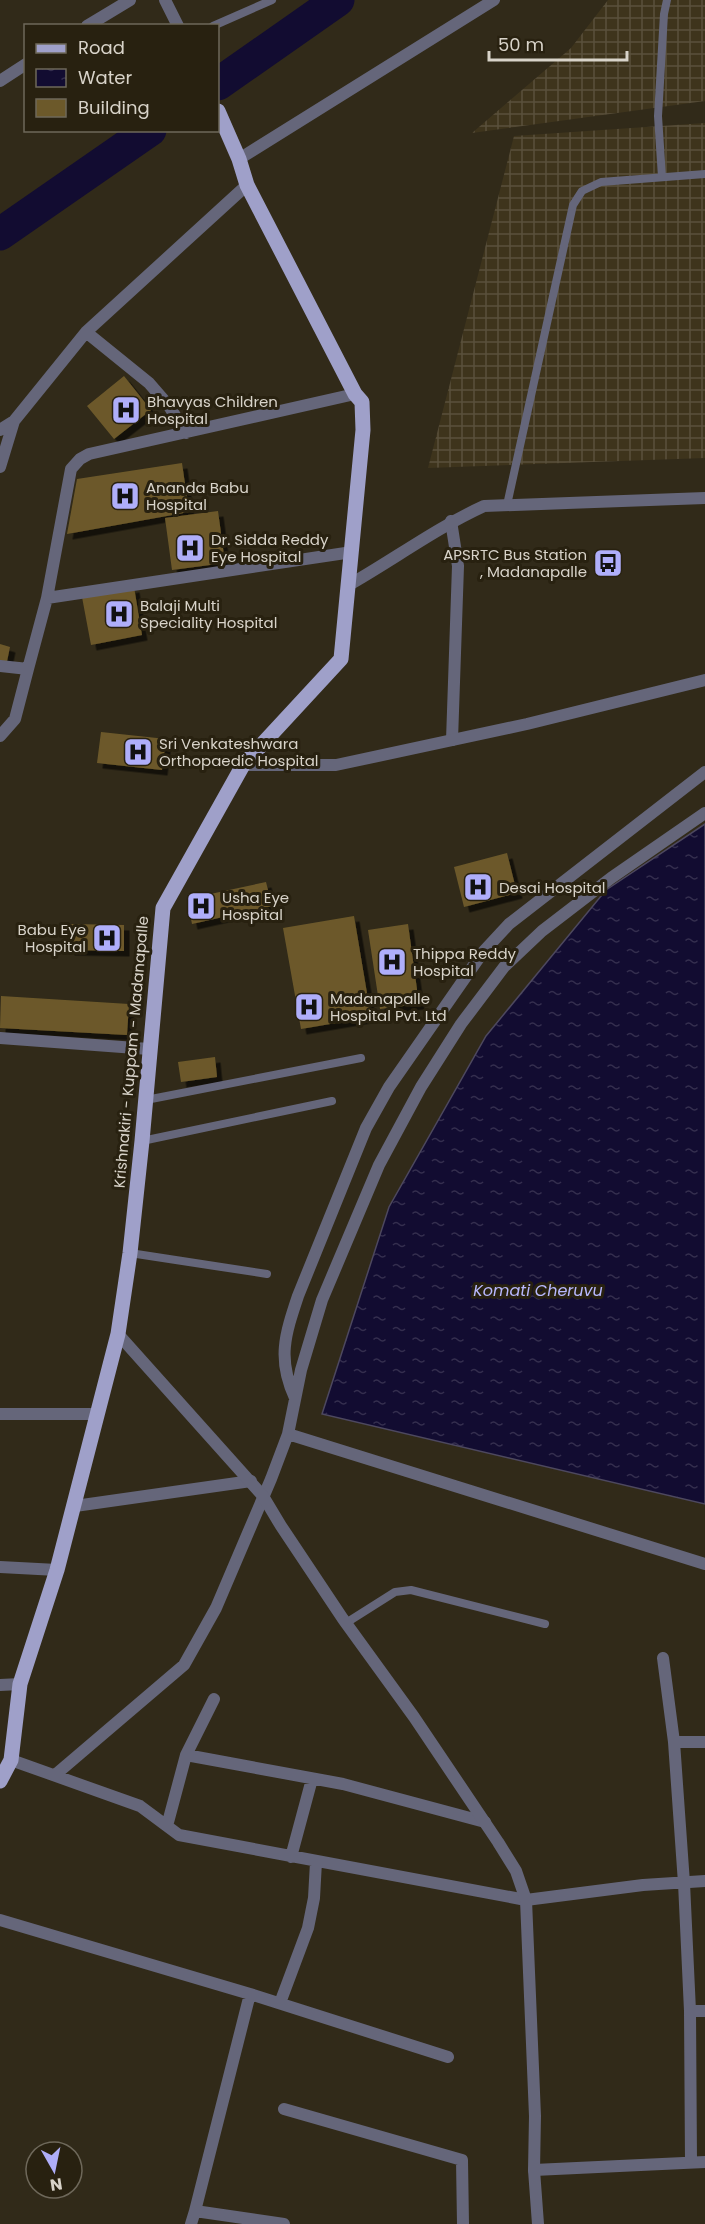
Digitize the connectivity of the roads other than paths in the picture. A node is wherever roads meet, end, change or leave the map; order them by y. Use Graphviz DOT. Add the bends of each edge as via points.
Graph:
graph roads {
  1 [pos="130,0"];
  2 [pos="165,0"];
  3 [pos="272,0"];
  4 [pos="494,0"];
  5 [pos="667,0"];
  6 [pos="90,24"];
  7 [pos="177,24"];
  8 [pos="218,24"];
  9 [pos="24,65"];
  10 [pos="0,81"];
  11 [pos="219,113"];
  12 [pos="238,156"];
  13 [pos="705,174"];
  14 [pos="662,177"];
  15 [pos="247,185"];
  16 [pos="86,332"];
  17 [pos="355,394"];
  18 [pos="14,421"];
  19 [pos="0,430"];
  20 [pos="186,433"];
  21 [pos="0,467"];
  22 [pos="705,498"];
  23 [pos="507,505"];
  24 [pos="452,521"];
  25 [pos="352,552"];
  26 [pos="347,586"];
  27 [pos="47,598"];
  28 [pos="0,666"];
  29 [pos="28,669"];
  30 [pos="705,680"];
  31 [pos="0,736"];
  32 [pos="452,740"];
  33 [pos="243,765"];
  34 [pos="705,772"];
  35 [pos="705,813"];
  36 [pos="0,1038"];
  37 [pos="149,1049"];
  38 [pos="362,1058"];
  39 [pos="146,1100"];
  40 [pos="332,1101"];
  41 [pos="142,1141"];
  42 [pos="130,1253"];
  43 [pos="267,1274"];
  44 [pos="118,1334"];
  45 [pos="296,1398"];
  46 [pos="0,1414"];
  47 [pos="97,1414"];
  48 [pos="288,1434"];
  49 [pos="251,1481"];
  50 [pos="263,1496"];
  51 [pos="75,1506"];
  52 [pos="705,1564"];
  53 [pos="0,1568"];
  54 [pos="57,1570"];
  55 [pos="346,1623"];
  56 [pos="544,1624"];
  57 [pos="663,1658"];
  58 [pos="20,1684"];
  59 [pos="0,1685"];
  60 [pos="214,1699"];
  61 [pos="674,1742"];
  62 [pos="705,1742"];
  63 [pos="186,1755"];
  64 [pos="11,1760"];
  65 [pos="55,1775"];
  66 [pos="312,1779"];
  67 [pos="0,1781"];
  68 [pos="484,1822"];
  69 [pos="167,1826"];
  70 [pos="291,1857"];
  71 [pos="316,1862"];
  72 [pos="705,1881"];
  73 [pos="684,1883"];
  74 [pos="526,1900"];
  75 [pos="0,1920"];
  76 [pos="250,1994"];
  77 [pos="280,2003"];
  78 [pos="690,2011"];
  79 [pos="705,2011"];
  80 [pos="448,2057"];
  81 [pos="284,2109"];
  82 [pos="691,2162"];
  83 [pos="705,2162"];
  84 [pos="534,2170"];
  85 [pos="195,2211"];
  86 [pos="191,2224"];
  87 [pos="284,2224"];
  88 [pos="463,2224"];
  89 [pos="538,2224"];
  1 -- 6 [label="street"];
  2 -- 7 [label="street"];
  3 -- 8 [label="lane"];
  4 -- 12 [label="street"];
  5 -- 14 [label="lane" via="658,116"];
  9 -- 10 [label="street"];
  11 -- 12 [label="main road, Krishnakiri - Kuppam - Madanapalle"];
  12 -- 15 [label="main road, Krishnakiri - Kuppam - Madanapalle"];
  13 -- 14 [label="lane"];
  14 -- 23 [label="lane" via="602,182 582,191 573,205"];
  15 -- 16 [label="street"];
  15 -- 17 [label="main road, Krishnakiri - Kuppam - Madanapalle"];
  16 -- 18 [label="street"];
  16 -- 20 [label="street" via="149,383"];
  17 -- 20 [label="street"];
  17 -- 25 [label="main road, Krishnakiri - Kuppam - Madanapalle" via="363,402 363,430"];
  18 -- 19 [label="street"];
  18 -- 21 [label="street"];
  20 -- 27 [label="street" via="89,454 71,469"];
  22 -- 23 [label="street"];
  23 -- 24 [label="street" via="484,506"];
  24 -- 26 [label="street"];
  24 -- 32 [label="street" via="458,566"];
  25 -- 26 [label="main road, Krishnakiri - Kuppam - Madanapalle"];
  25 -- 27 [label="street"];
  26 -- 33 [label="main road, Krishnakiri - Kuppam - Madanapalle" via="340,659"];
  27 -- 29 [label="street"];
  28 -- 29 [label="street"];
  29 -- 31 [label="street" via="15,719"];
  30 -- 32 [label="street"];
  32 -- 33 [label="street" via="336,765"];
  33 -- 37 [label="main road, Krishnakiri - Kuppam - Madanapalle" via="163,908"];
  34 -- 45 [label="street" via="509,924 483,952 389,1087 366,1128 290,1322 284,1361 286,1379"];
  35 -- 45 [label="street" via="542,931 504,967 461,1024 379,1165 322,1300"];
  36 -- 37 [label="street"];
  37 -- 39 [label="main road, Krishnakiri - Kuppam - Madanapalle"];
  38 -- 39 [label="lane"];
  39 -- 41 [label="main road, Krishnakiri - Kuppam - Madanapalle"];
  40 -- 41 [label="lane"];
  41 -- 42 [label="main road, Krishnakiri - Kuppam - Madanapalle"];
  42 -- 43 [label="lane"];
  42 -- 44 [label="main road, Krishnakiri - Kuppam - Madanapalle"];
  44 -- 47 [label="main road, Krishnakiri - Kuppam - Madanapalle"];
  44 -- 49 [label="street"];
  45 -- 48 [label="street"];
  46 -- 47 [label="street"];
  47 -- 51 [label="main road, Krishnakiri - Kuppam - Madanapalle"];
  48 -- 50 [label="street"];
  48 -- 52 [label="street"];
  49 -- 50 [label="street"];
  49 -- 51 [label="street"];
  50 -- 55 [label="street"];
  50 -- 65 [label="street" via="216,1608 184,1665"];
  51 -- 54 [label="main road, Krishnakiri - Kuppam - Madanapalle"];
  53 -- 54 [label="street"];
  54 -- 58 [label="main road, Krishnakiri - Kuppam - Madanapalle"];
  55 -- 56 [label="lane" via="395,1592 411,1590"];
  55 -- 68 [label="street"];
  57 -- 61 [label="street"];
  58 -- 59 [label="street"];
  58 -- 64 [label="main road, Krishnakiri - Kuppam - Madanapalle"];
  60 -- 63 [label="street"];
  61 -- 62 [label="street"];
  61 -- 73 [label="street"];
  63 -- 66 [label="street"];
  63 -- 69 [label="street"];
  64 -- 65 [label="street"];
  64 -- 67 [label="main road"];
  65 -- 69 [label="street" via="140,1806"];
  66 -- 68 [label="street"];
  66 -- 70 [label="street"];
  68 -- 74 [label="street" via="516,1871"];
  69 -- 70 [label="street" via="179,1835"];
  70 -- 71 [label="street"];
  71 -- 74 [label="street"];
  71 -- 77 [label="street" via="308,1928"];
  72 -- 73 [label="street"];
  73 -- 74 [label="street"];
  73 -- 78 [label="street"];
  74 -- 84 [label="street"];
  75 -- 76 [label="street"];
  76 -- 77 [label="street"];
  76 -- 85 [label="street"];
  77 -- 80 [label="street"];
  78 -- 79 [label="street"];
  78 -- 82 [label="street"];
  81 -- 88 [label="street" via="462,2160"];
  82 -- 83 [label="street"];
  82 -- 84 [label="street"];
  84 -- 89 [label="street"];
  85 -- 86 [label="street"];
  85 -- 87 [label="street"];
}
